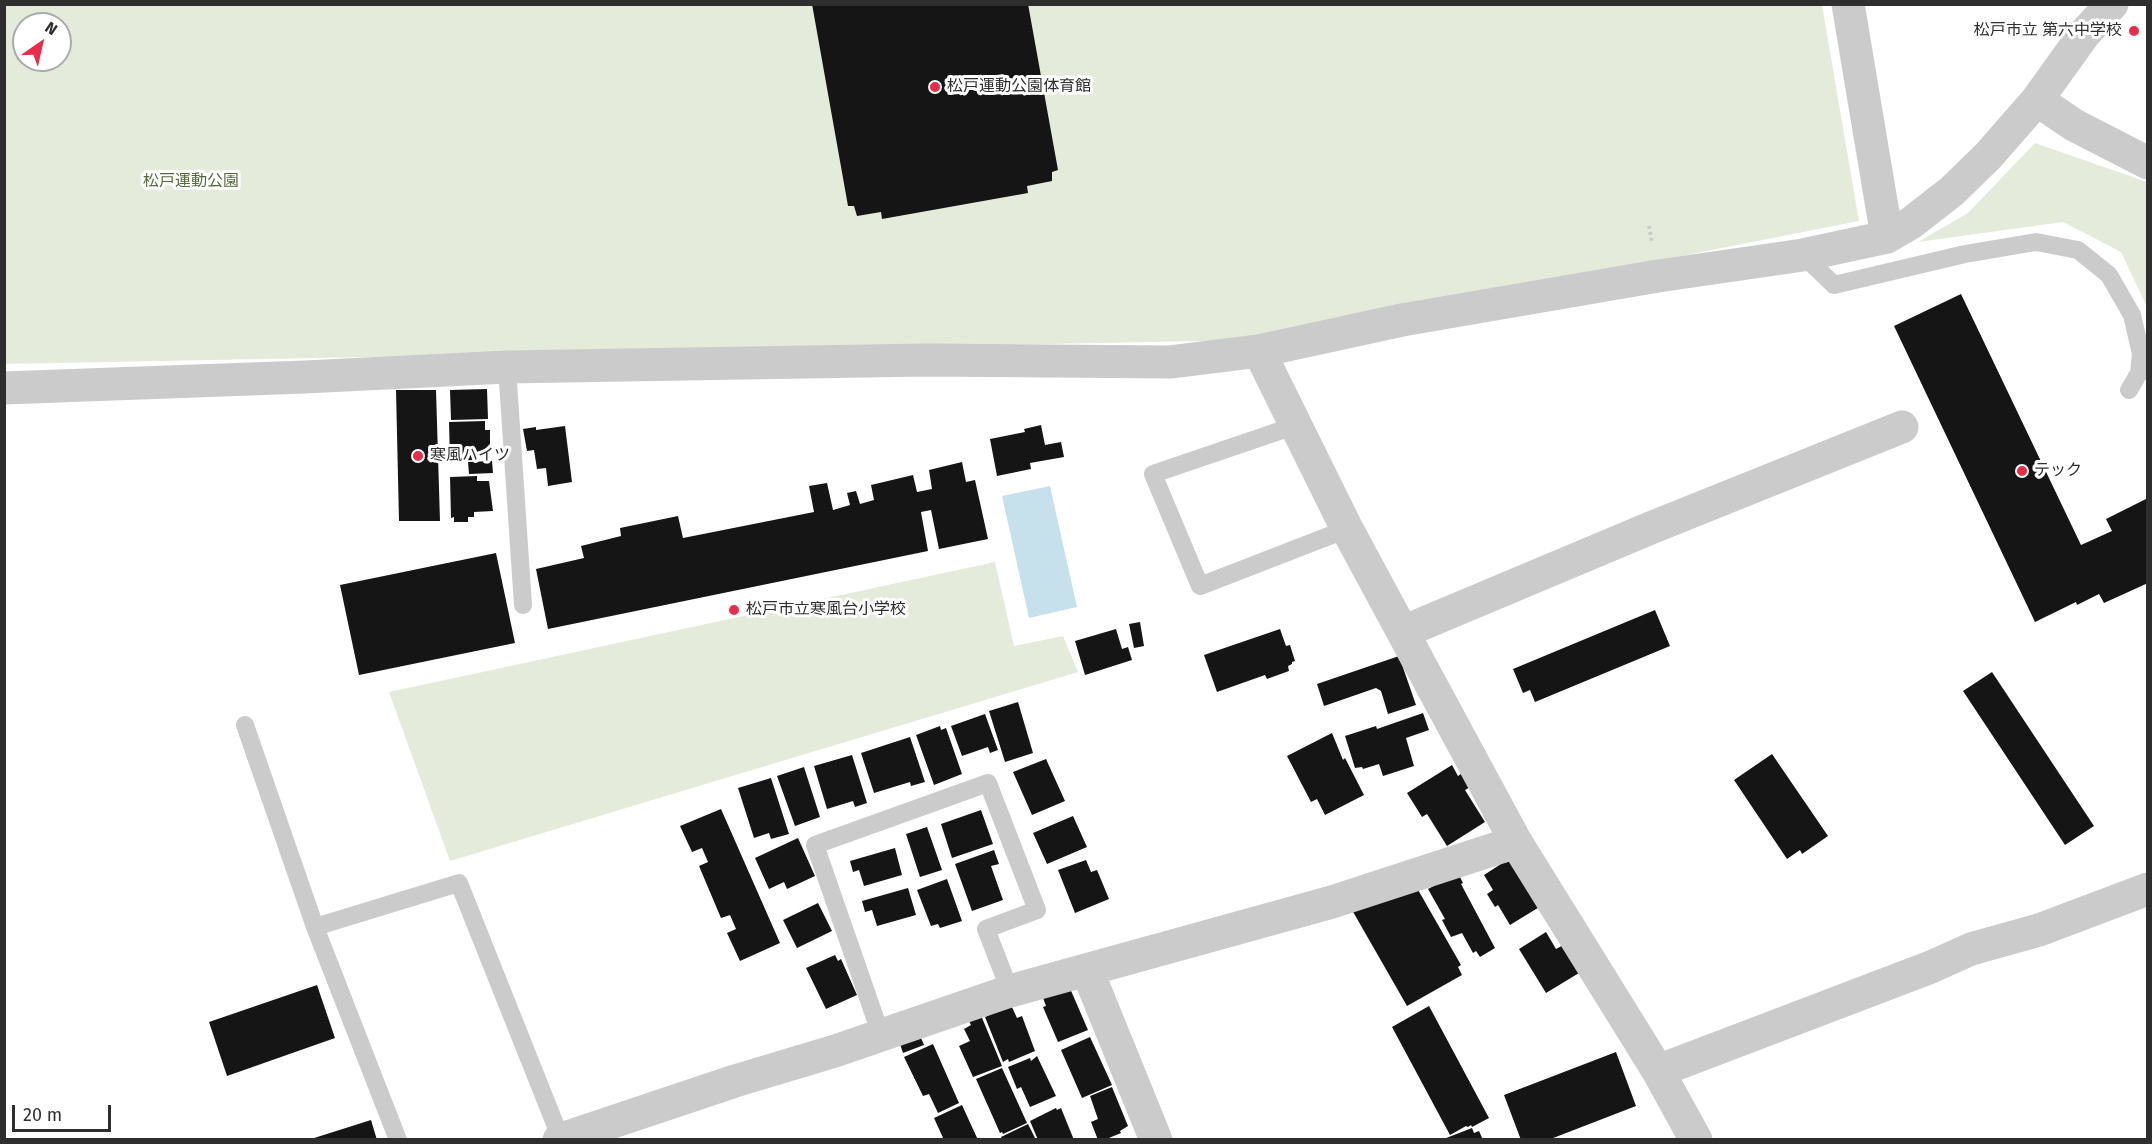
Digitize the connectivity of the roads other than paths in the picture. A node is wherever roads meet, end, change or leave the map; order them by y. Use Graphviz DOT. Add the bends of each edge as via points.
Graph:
graph roads {
  1 [pos="1848,4"];
  2 [pos="2112,4"];
  3 [pos="2083,19"];
  4 [pos="2037,100"];
  5 [pos="2148,163"];
  6 [pos="1887,237"];
  7 [pos="1803,255"];
  8 [pos="1259,351"];
  9 [pos="507,368"];
  10 [pos="4,388"];
  11 [pos="2129,390"];
  12 [pos="1297,425"];
  13 [pos="1902,427"];
  14 [pos="1347,529"];
  15 [pos="523,605"];
  16 [pos="1403,632"];
  17 [pos="245,725"];
  18 [pos="1516,842"];
  19 [pos="2148,889"];
  20 [pos="315,927"];
  21 [pos="1087,970"];
  22 [pos="1010,991"];
  23 [pos="881,1035"];
  24 [pos="1658,1071"];
  25 [pos="560,1139"];
  26 [pos="398,1140"];
  27 [pos="1156,1140"];
  28 [pos="1696,1140"];
  1 -- 6 [label="street"];
  2 -- 3 [label="street"];
  3 -- 4 [label="street"];
  4 -- 5 [label="street" via="2074,125"];
  4 -- 6 [label="street" via="1952,191 1911,224"];
  6 -- 7 [label="street"];
  7 -- 8 [label="street" via="1402,320"];
  7 -- 11 [label="lane" via="1834,285 1965,254 2036,242 2078,250 2109,275 2132,315 2141,354 2139,373"];
  8 -- 9 [label="street" via="1170,362 926,360"];
  8 -- 12 [label="street"];
  9 -- 10 [label="street"];
  9 -- 15 [label="lane"];
  12 -- 14 [label="street"];
  12 -- 14 [label="lane" via="1153,474 1200,586"];
  13 -- 16 [label="street"];
  14 -- 16 [label="street"];
  16 -- 18 [label="street"];
  17 -- 20 [label="lane"];
  18 -- 21 [label="street" via="1332,902"];
  18 -- 24 [label="street"];
  19 -- 24 [label="street" via="2039,930 1971,949"];
  20 -- 25 [label="lane" via="459,883"];
  20 -- 26 [label="lane"];
  21 -- 22 [label="street"];
  21 -- 27 [label="street"];
  22 -- 23 [label="street"];
  22 -- 23 [label="lane" via="986,929 1037,910 988,783 814,845"];
  23 -- 25 [label="street"];
  24 -- 28 [label="street"];
}
